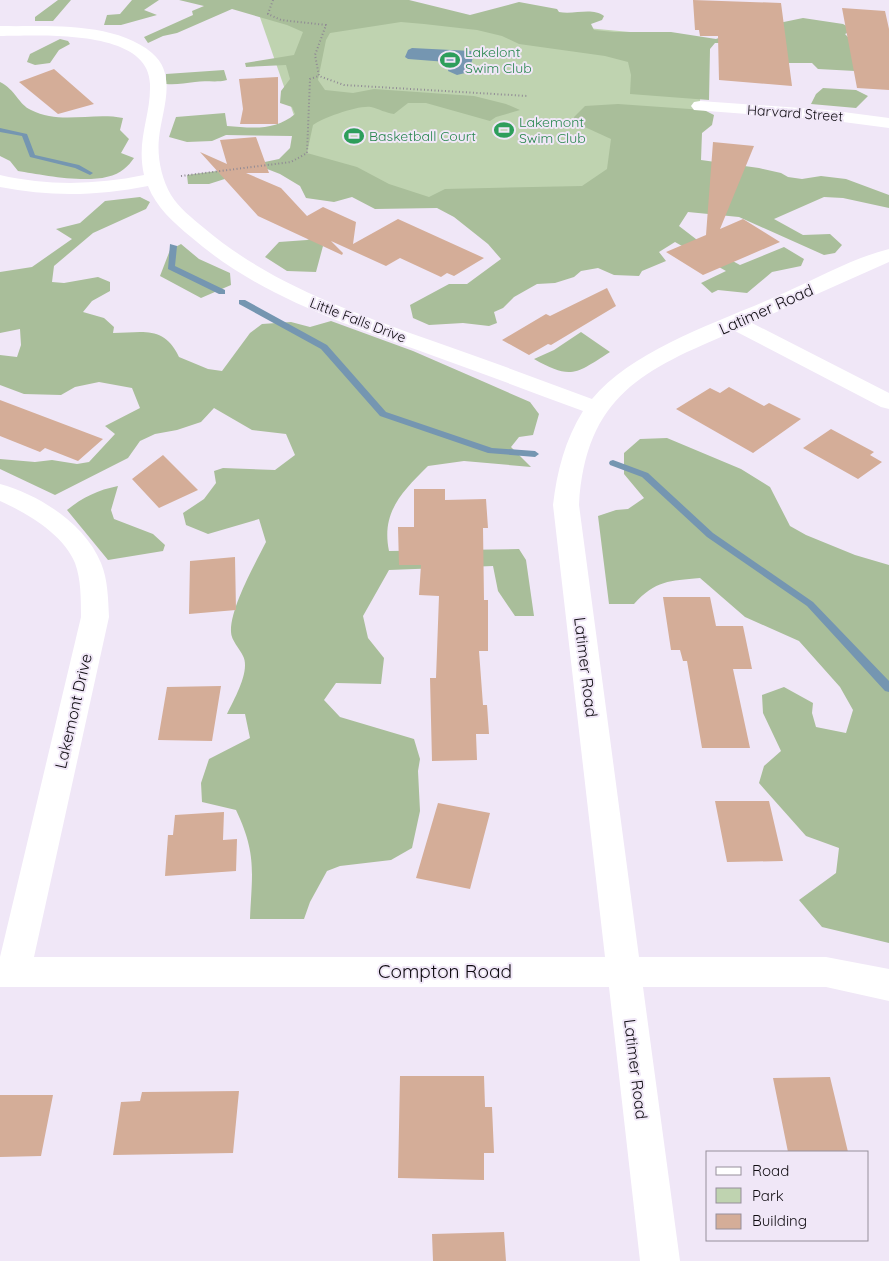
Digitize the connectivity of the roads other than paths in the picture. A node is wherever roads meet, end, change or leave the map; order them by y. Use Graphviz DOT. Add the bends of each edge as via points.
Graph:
graph roads {
  1 [pos="0,31"];
  2 [pos="700,106"];
  3 [pos="889,123"];
  4 [pos="154,180"];
  5 [pos="0,181"];
  6 [pos="889,255"];
  7 [pos="736,323"];
  8 [pos="889,402"];
  9 [pos="596,408"];
  10 [pos="0,492"];
  11 [pos="624,971"];
  12 [pos="7,972"];
  13 [pos="889,985"];
  14 [pos="660,1261"];
  1 -- 4 [label="street, Little Falls Drive" via="95,36 115,41 147,57 156,69 158,81 150,140"];
  2 -- 3 [label="street, Harvard Street" via="828,115"];
  4 -- 5 [label="street" via="122,186 58,189"];
  4 -- 9 [label="street, Little Falls Drive" via="163,197 214,249 281,290 332,312"];
  6 -- 7 [label="street, Latimer Road"];
  7 -- 8 [label="street"];
  7 -- 9 [label="street, Latimer Road" via="655,360 622,381"];
  9 -- 11 [label="street, Latimer Road" via="572,457 566,505"];
  10 -- 12 [label="street, Lakemont Drive" via="19,499 69,535 87,561 94,588 95,617"];
  11 -- 12 [label="street, Compton Road"];
  11 -- 13 [label="street, Compton Road" via="826,972"];
  11 -- 14 [label="street, Latimer Road"];
}
